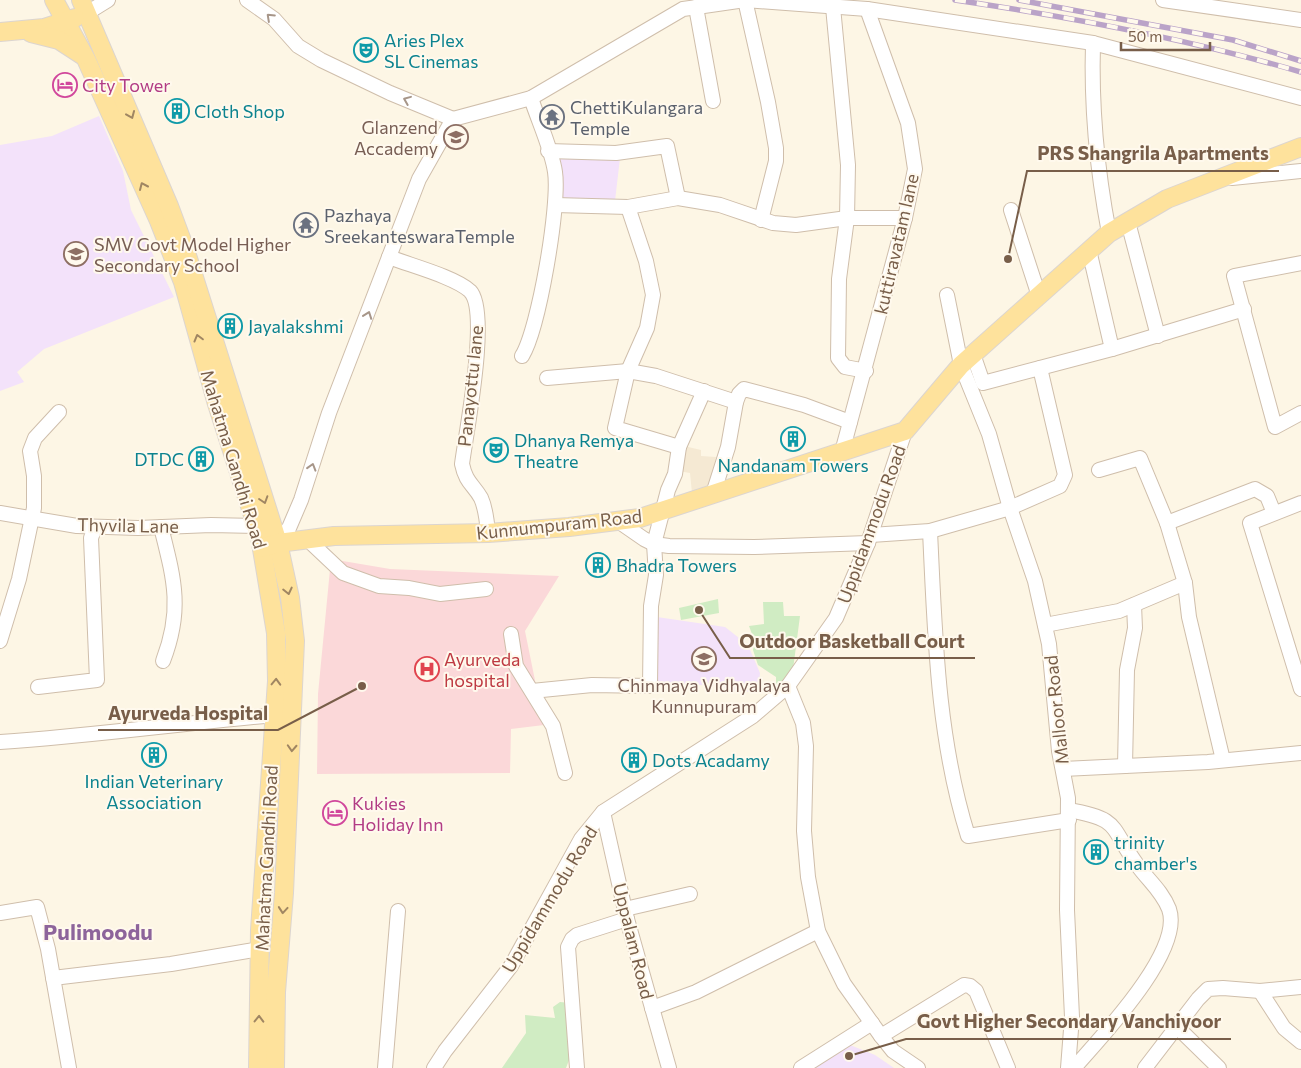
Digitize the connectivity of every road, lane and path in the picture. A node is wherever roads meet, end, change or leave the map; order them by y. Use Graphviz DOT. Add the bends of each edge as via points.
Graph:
graph roads {
  1 [pos="108,0"];
  2 [pos="247,0"];
  3 [pos="745,0"];
  4 [pos="1163,0"];
  5 [pos="84,6"];
  6 [pos="696,7"];
  7 [pos="833,7"];
  8 [pos="867,9"];
  9 [pos="61,12"];
  10 [pos="0,20"];
  11 [pos="1301,20"];
  12 [pos="21,30"];
  13 [pos="0,32"];
  14 [pos="1093,43"];
  15 [pos="86,59"];
  16 [pos="531,98"];
  17 [pos="1301,98"];
  18 [pos="713,100"];
  19 [pos="452,119"];
  20 [pos="1301,147"];
  21 [pos="548,151"];
  22 [pos="1301,171"];
  23 [pos="1212,180"];
  24 [pos="678,198"];
  25 [pos="555,205"];
  26 [pos="628,207"];
  27 [pos="162,209"];
  28 [pos="1011,210"];
  29 [pos="847,218"];
  30 [pos="905,218"];
  31 [pos="761,220"];
  32 [pos="1128,222"];
  33 [pos="1109,233"];
  34 [pos="1090,250"];
  35 [pos="389,257"];
  36 [pos="1301,263"];
  37 [pos="947,295"];
  38 [pos="1039,296"];
  39 [pos="1244,309"];
  40 [pos="1158,336"];
  41 [pos="1112,350"];
  42 [pos="522,356"];
  43 [pos="967,360"];
  44 [pos="1040,368"];
  45 [pos="628,370"];
  46 [pos="866,371"];
  47 [pos="547,378"];
  48 [pos="704,391"];
  49 [pos="736,402"];
  50 [pos="59,412"];
  51 [pos="1301,413"];
  52 [pos="850,422"];
  53 [pos="905,431"];
  54 [pos="679,447"];
  55 [pos="842,452"];
  56 [pos="1099,470"];
  57 [pos="713,494"];
  58 [pos="1301,503"];
  59 [pos="1010,508"];
  60 [pos="662,512"];
  61 [pos="0,513"];
  62 [pos="1274,513"];
  63 [pos="31,518"];
  64 [pos="618,521"];
  65 [pos="1167,523"];
  66 [pos="257,526"];
  67 [pos="95,527"];
  68 [pos="161,527"];
  69 [pos="930,531"];
  70 [pos="488,534"];
  71 [pos="307,539"];
  72 [pos="870,539"];
  73 [pos="654,544"];
  74 [pos="270,546"];
  75 [pos="1185,583"];
  76 [pos="486,588"];
  77 [pos="1134,605"];
  78 [pos="1045,625"];
  79 [pos="511,634"];
  80 [pos="0,641"];
  81 [pos="163,662"];
  82 [pos="788,686"];
  83 [pos="38,687"];
  84 [pos="1301,688"];
  85 [pos="532,691"];
  86 [pos="274,716"];
  87 [pos="0,742"];
  88 [pos="1301,753"];
  89 [pos="1223,760"];
  90 [pos="1124,766"];
  91 [pos="1063,769"];
  92 [pos="564,773"];
  93 [pos="603,812"];
  94 [pos="1068,815"];
  95 [pos="690,894"];
  96 [pos="398,911"];
  97 [pos="0,913"];
  98 [pos="626,914"];
  99 [pos="818,931"];
  100 [pos="260,949"];
  101 [pos="53,978"];
  102 [pos="1301,987"];
  103 [pos="1260,991"];
  104 [pos="652,1008"];
  105 [pos="872,1023"];
  106 [pos="1176,1026"];
  107 [pos="881,1036"];
  108 [pos="1301,1042"];
  109 [pos="914,1067"];
  110 [pos="69,1068"];
  111 [pos="258,1068"];
  112 [pos="275,1068"];
  113 [pos="385,1068"];
  114 [pos="434,1068"];
  115 [pos="577,1068"];
  116 [pos="669,1068"];
  117 [pos="801,1068"];
  118 [pos="1008,1068"];
  119 [pos="1068,1068"];
  120 [pos="1074,1068"];
  121 [pos="1145,1068"];
  122 [pos="1219,1068"];
  1 -- 5 [label="street"];
  19 -- 2 [label="street, one-way" via="320,60 298,46 274,19"];
  3 -- 6 [label="street"];
  3 -- 7 [label="street"];
  3 -- 31 [label="street" via="776,148 776,161"];
  4 -- 11 [label="street"];
  5 -- 9 [label="main road"];
  5 -- 27 [label="main road, Mahatma Gandhi Road, one-way"];
  6 -- 16 [label="street" via="683,9"];
  6 -- 18 [label="street"];
  7 -- 8 [label="street"];
  7 -- 29 [label="street" via="848,165"];
  8 -- 14 [label="street"];
  8 -- 30 [label="street, kuttiravatam lane" via="908,123 913,146 914,181"];
  9 -- 10 [label="main road" via="36,18"];
  9 -- 12 [label="main road" via="44,28"];
  9 -- 15 [label="main road, Mahatma Gandhi Road"];
  12 -- 13 [label="main road"];
  12 -- 15 [label="main road" via="60,40"];
  14 -- 17 [label="street"];
  14 -- 33 [label="street" via="1094,124"];
  27 -- 15 [label="main road, Mahatma Gandhi Road, one-way"];
  16 -- 19 [label="street"];
  16 -- 21 [label="street"];
  19 -- 35 [label="street" via="418,179"];
  20 -- 23 [label="main road, Uppidammodu Road" via="1244,171"];
  21 -- 24 [label="street" via="616,153 667,146"];
  21 -- 25 [label="street" via="555,171"];
  22 -- 23 [label="street"];
  23 -- 32 [label="main road, Uppidammodu Road" via="1167,199"];
  24 -- 26 [label="street"];
  24 -- 31 [label="street" via="720,205"];
  25 -- 26 [label="street"];
  25 -- 42 [label="street" via="546,268 532,331"];
  26 -- 45 [label="street" via="646,261 652,295 647,328"];
  66 -- 27 [label="main road, Mahatma Gandhi Road, one-way" via="216,404"];
  27 -- 74 [label="main road, Mahatma Gandhi Road, one-way"];
  28 -- 38 [label="street"];
  29 -- 30 [label="street"];
  29 -- 31 [label="street" via="796,225"];
  29 -- 46 [label="street" via="839,279 838,358 846,367"];
  30 -- 46 [label="street, kuttiravatam lane"];
  32 -- 33 [label="main road, Uppidammodu Road"];
  32 -- 40 [label="street"];
  33 -- 34 [label="main road, Uppidammodu Road"];
  34 -- 38 [label="main road, Uppidammodu Road"];
  34 -- 41 [label="street"];
  35 -- 70 [label="street, Panayottu lane" via="457,282 471,292 476,304 479,334 462,464 464,474 485,510"];
  74 -- 35 [label="street, one-way" via="289,528 301,500 329,413"];
  36 -- 39 [label="street" via="1234,276"];
  37 -- 43 [label="street"];
  38 -- 43 [label="main road, Uppidammodu Road"];
  39 -- 40 [label="street"];
  39 -- 51 [label="street" via="1275,427"];
  40 -- 41 [label="street"];
  41 -- 44 [label="street"];
  43 -- 44 [label="street" via="983,383"];
  43 -- 53 [label="main road, Uppidammodu Road"];
  43 -- 59 [label="street, Malloor Road"];
  44 -- 59 [label="street" via="1066,475 1060,486"];
  45 -- 47 [label="street"];
  45 -- 48 [label="street"];
  45 -- 54 [label="street" via="615,428"];
  46 -- 52 [label="street, kuttiravatam lane"];
  48 -- 49 [label="street"];
  48 -- 54 [label="street"];
  49 -- 52 [label="street" via="740,392 747,390 804,405"];
  49 -- 57 [label="street" via="728,447"];
  50 -- 63 [label="street" via="35,438 30,451 34,476"];
  52 -- 55 [label="street, kuttiravatam lane"];
  53 -- 55 [label="main road, Kunnumpuram Road"];
  53 -- 72 [label="street, Uppidammodu Road"];
  54 -- 60 [label="street" via="675,474"];
  55 -- 57 [label="main road, Kunnumpuram Road"];
  56 -- 65 [label="street" via="1140,458"];
  57 -- 60 [label="main road, Kunnumpuram Road"];
  58 -- 62 [label="street"];
  59 -- 69 [label="street"];
  59 -- 78 [label="street, Malloor Road" via="1035,581"];
  60 -- 64 [label="main road, Kunnumpuram Road"];
  60 -- 73 [label="street"];
  61 -- 63 [label="street, Thyvila Lane"];
  62 -- 65 [label="street" via="1267,496 1260,489 1255,489"];
  62 -- 84 [label="street" via="1250,523"];
  63 -- 67 [label="street, Thyvila Lane"];
  63 -- 80 [label="street" via="19,579"];
  64 -- 70 [label="main road, Kunnumpuram Road"];
  64 -- 73 [label="street"];
  65 -- 75 [label="street"];
  66 -- 68 [label="street, Thyvila Lane"];
  66 -- 74 [label="main road, Mahatma Gandhi Road"];
  67 -- 68 [label="street, Thyvila Lane"];
  67 -- 83 [label="street" via="91,538 97,680"];
  68 -- 81 [label="street" via="175,584 172,636"];
  69 -- 72 [label="street"];
  69 -- 94 [label="street" via="936,676 956,796 968,836"];
  70 -- 71 [label="main road, Kunnumpuram Road"];
  71 -- 74 [label="main road, Kunnumpuram Road"];
  71 -- 76 [label="street" via="343,573 379,586 440,594"];
  72 -- 73 [label="street" via="754,547"];
  72 -- 82 [label="street, Uppidammodu Road" via="836,618"];
  73 -- 85 [label="street" via="656,575 651,606 650,686"];
  86 -- 74 [label="main road, Mahatma Gandhi Road, one-way" via="276,633"];
  74 -- 112 [label="main road, Mahatma Gandhi Road, one-way" via="290,598 295,641 284,893 276,992"];
  75 -- 77 [label="street"];
  75 -- 89 [label="street" via="1192,633"];
  77 -- 78 [label="street" via="1094,617"];
  77 -- 90 [label="street" via="1135,628 1127,670"];
  78 -- 91 [label="street, Malloor Road"];
  79 -- 85 [label="street" via="516,666"];
  82 -- 93 [label="street, Uppidammodu Road" via="753,716"];
  82 -- 99 [label="street" via="803,723 806,746 804,832"];
  85 -- 92 [label="street" via="553,726"];
  86 -- 87 [label="street" via="183,723 90,736"];
  86 -- 100 [label="main road, Mahatma Gandhi Road"];
  88 -- 89 [label="street"];
  89 -- 90 [label="street"];
  90 -- 91 [label="street"];
  91 -- 94 [label="street, Malloor Road"];
  93 -- 98 [label="street, Uppalam Road"];
  93 -- 114 [label="street, Uppidammodu Road" via="581,839 511,966"];
  94 -- 119 [label="street, Malloor Road" via="1066,910 1072,1017"];
  94 -- 120 [label="street" via="1105,819 1114,827 1137,864 1159,890 1172,923 1164,948 1139,992"];
  95 -- 98 [label="street"];
  96 -- 113 [label="street"];
  97 -- 101 [label="street" via="37,908"];
  98 -- 104 [label="street, Uppalam Road"];
  98 -- 115 [label="street" via="577,935 568,947"];
  99 -- 104 [label="street" via="696,992"];
  99 -- 105 [label="street" via="844,984"];
  100 -- 101 [label="street" via="171,964"];
  111 -- 100 [label="main road, Mahatma Gandhi Road, one-way"];
  101 -- 110 [label="street"];
  102 -- 103 [label="street"];
  103 -- 106 [label="street" via="1208,989"];
  103 -- 108 [label="street" via="1284,1028"];
  104 -- 116 [label="street, Uppalam Road"];
  105 -- 107 [label="street"];
  105 -- 117 [label="street"];
  106 -- 121 [label="street"];
  106 -- 122 [label="street"];
  107 -- 109 [label="street" via="893,1051"];
  107 -- 118 [label="street" via="964,985 970,986 976,992"];
}
